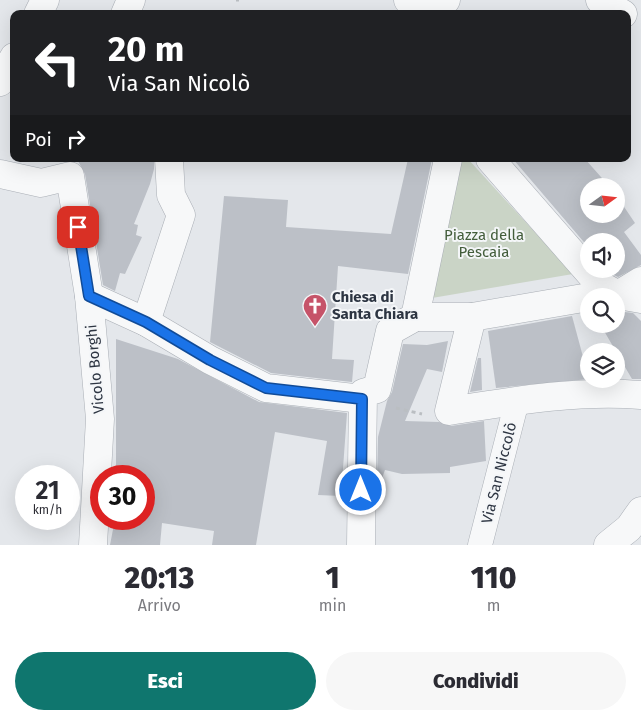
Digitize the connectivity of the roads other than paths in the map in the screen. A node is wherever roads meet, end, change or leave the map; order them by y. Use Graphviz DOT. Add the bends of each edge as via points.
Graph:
graph roads {
  1 [pos="600,0"];
  2 [pos="616,10"];
  3 [pos="10,64"];
  4 [pos="0,82"];
  5 [pos="52,162"];
  6 [pos="168,162"];
  7 [pos="447,162"];
  8 [pos="493,162"];
  9 [pos="0,174"];
  10 [pos="41,183"];
  11 [pos="609,288"];
  12 [pos="89,296"];
  13 [pos="580,299"];
  14 [pos="415,317"];
  15 [pos="472,317"];
  16 [pos="146,322"];
  17 [pos="641,395"];
  18 [pos="362,399"];
  19 [pos="517,401"];
  20 [pos="641,511"];
  21 [pos="93,545"];
  22 [pos="361,545"];
  23 [pos="480,545"];
  24 [pos="608,545"];
  1 -- 2 [label="street"];
  3 -- 4 [label="street"];
  5 -- 10 [label="street"];
  6 -- 16 [label="street" via="171,194 181,215"];
  7 -- 14 [label="street"];
  8 -- 11 [label="street" via="600,285"];
  9 -- 10 [label="street, Vicolo Borghi"];
  10 -- 12 [label="street, Vicolo Borghi" via="70,176"];
  12 -- 16 [label="street"];
  12 -- 21 [label="street, Vicolo Borghi" via="100,419"];
  13 -- 15 [label="street"];
  14 -- 15 [label="street"];
  14 -- 18 [label="street" via="390,331 377,389 363,393"];
  15 -- 19 [label="street, Via San Niccolò" via="449,411"];
  16 -- 18 [label="street" via="266,388"];
  17 -- 19 [label="street, Via San Niccolò" via="608,392"];
  18 -- 22 [label="street"];
  19 -- 23 [label="street, Via San Niccolò"];
  20 -- 24 [label="street" via="629,528"];
}
